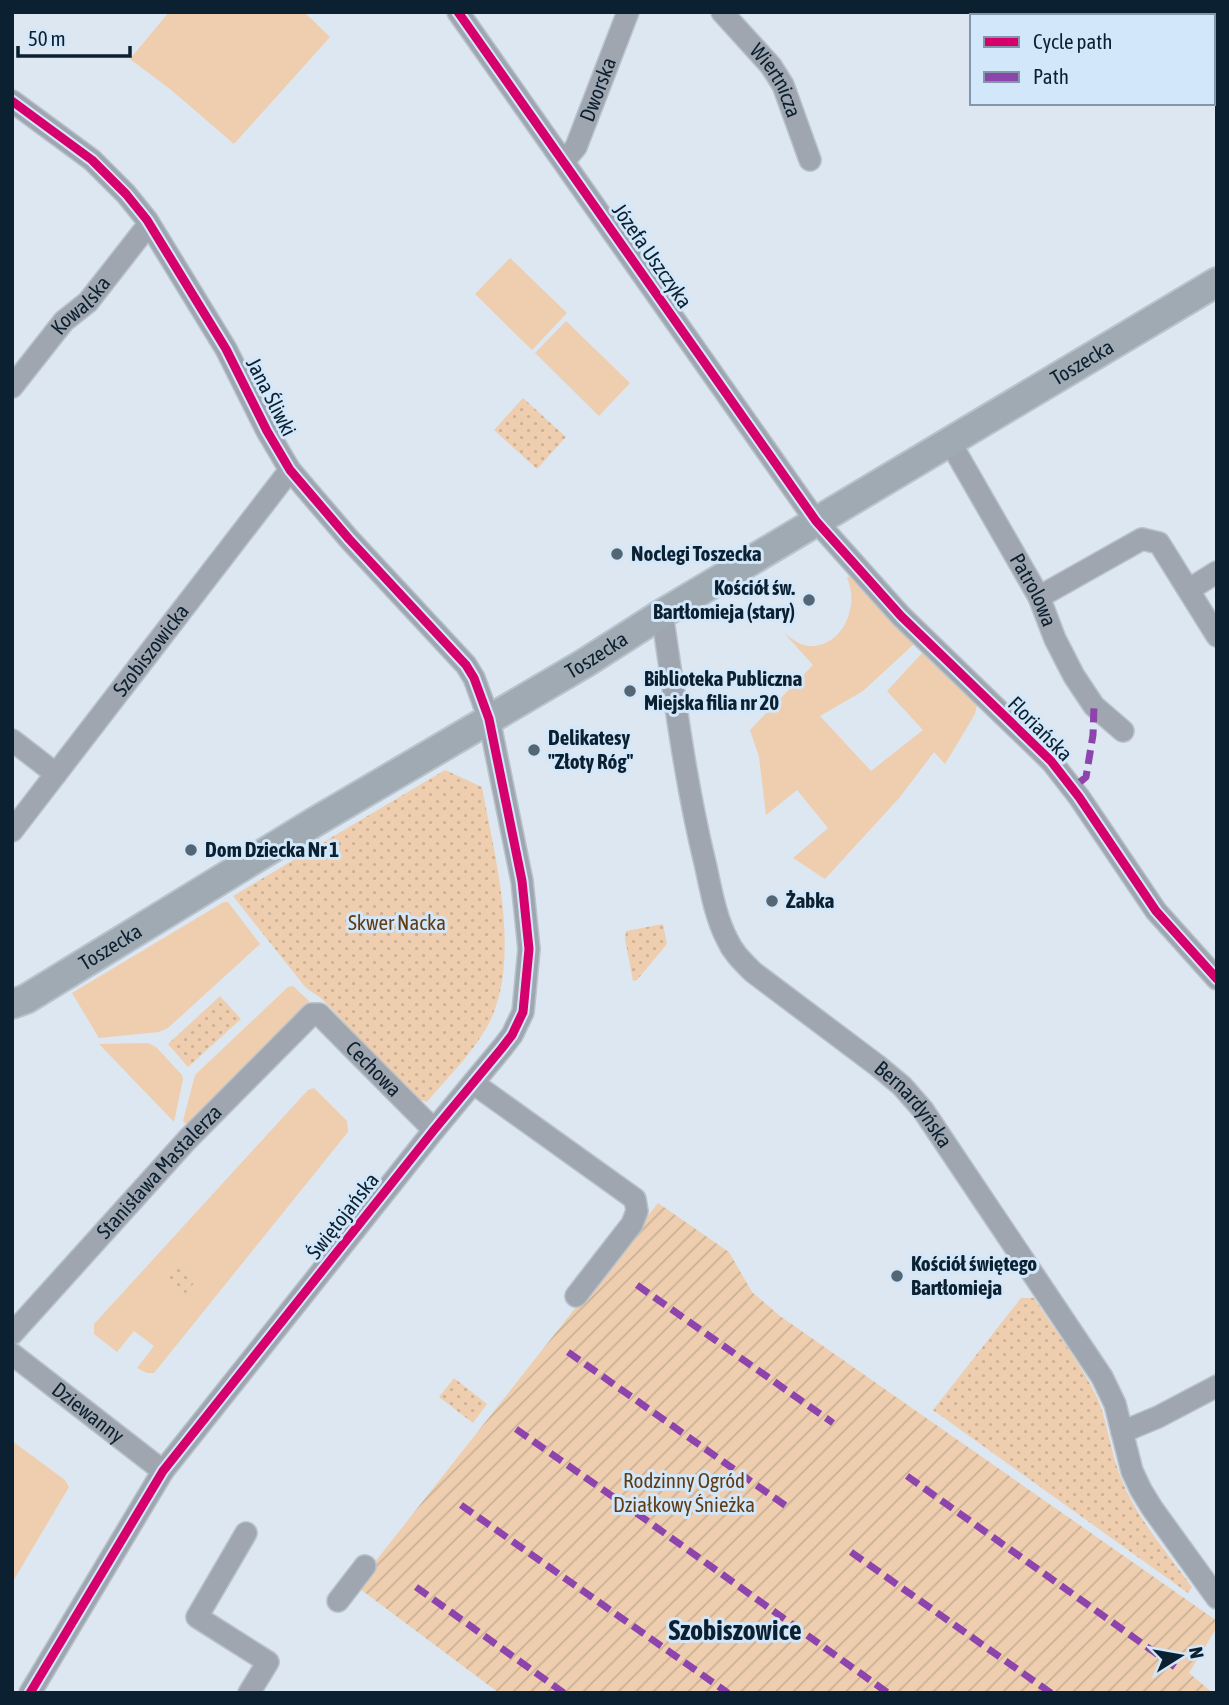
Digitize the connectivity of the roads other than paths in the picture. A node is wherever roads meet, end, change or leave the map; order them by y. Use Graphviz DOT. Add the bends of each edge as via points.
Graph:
graph roads {
  1 [pos="458,12"];
  2 [pos="628,12"];
  3 [pos="722,12"];
  4 [pos="12,102"];
  5 [pos="810,160"];
  6 [pos="564,161"];
  7 [pos="149,224"];
  8 [pos="1217,282"];
  9 [pos="12,387"];
  10 [pos="950,442"];
  11 [pos="290,470"];
  12 [pos="816,521"];
  13 [pos="1217,572"];
  14 [pos="1190,589"];
  15 [pos="1039,597"];
  16 [pos="660,615"];
  17 [pos="1217,636"];
  18 [pos="489,719"];
  19 [pos="1123,731"];
  20 [pos="12,740"];
  21 [pos="56,774"];
  22 [pos="12,831"];
  23 [pos="1217,979"];
  24 [pos="12,1004"];
  25 [pos="312,1014"];
  26 [pos="473,1083"];
  27 [pos="434,1130"];
  28 [pos="576,1297"];
  29 [pos="12,1334"];
  30 [pos="12,1354"];
  31 [pos="1217,1386"];
  32 [pos="1122,1432"];
  33 [pos="163,1471"];
  34 [pos="246,1533"];
  35 [pos="365,1566"];
  36 [pos="1217,1598"];
  37 [pos="338,1601"];
  38 [pos="30,1693"];
  39 [pos="249,1693"];
  1 -- 6 [label="street, Józefa Uszczyka"];
  2 -- 6 [label="street, Dworska" via="576,147"];
  3 -- 5 [label="street, Wiertnicza" via="783,85"];
  4 -- 7 [label="street, Jana Śliwki" via="92,160"];
  6 -- 12 [label="street, Józefa Uszczyka"];
  7 -- 9 [label="street, Kowalska"];
  7 -- 11 [label="street, Jana Śliwki" via="226,349"];
  8 -- 10 [label="main road, Toszecka"];
  10 -- 12 [label="main road, Toszecka"];
  10 -- 15 [label="street, Patrolowa"];
  11 -- 18 [label="street, Jana Śliwki" via="466,665"];
  11 -- 21 [label="street, Szobiszowicka"];
  12 -- 16 [label="main road, Toszecka"];
  12 -- 23 [label="street, Floriańska" via="934,649 1033,741 1079,797 1156,911"];
  13 -- 14 [label="street"];
  14 -- 15 [label="street" via="1159,543 1142,539"];
  14 -- 17 [label="street"];
  15 -- 19 [label="street, Patrolowa" via="1074,676 1094,706"];
  16 -- 18 [label="main road, Toszecka"];
  16 -- 32 [label="street, Bernardyńska" via="701,850 728,943 753,972 878,1066 923,1110 1102,1377"];
  18 -- 24 [label="main road, Toszecka"];
  18 -- 26 [label="street, Świętojańska" via="522,881 529,948 523,1012 512,1035"];
  20 -- 21 [label="street"];
  21 -- 22 [label="street, Szobiszowicka"];
  25 -- 27 [label="street, Cechowa" via="319,1014"];
  25 -- 29 [label="street, Stanisława Mastalerza" via="187,1140"];
  26 -- 27 [label="street, Świętojańska"];
  26 -- 28 [label="street" via="635,1199 632,1224"];
  27 -- 33 [label="street, Świętojańska"];
  30 -- 33 [label="street, Dziewanny"];
  31 -- 32 [label="street"];
  32 -- 36 [label="street, Bernardyńska" via="1141,1490"];
  33 -- 38 [label="street, Świętojańska"];
  34 -- 39 [label="street" via="197,1617 268,1662"];
  35 -- 37 [label="street"];
}
